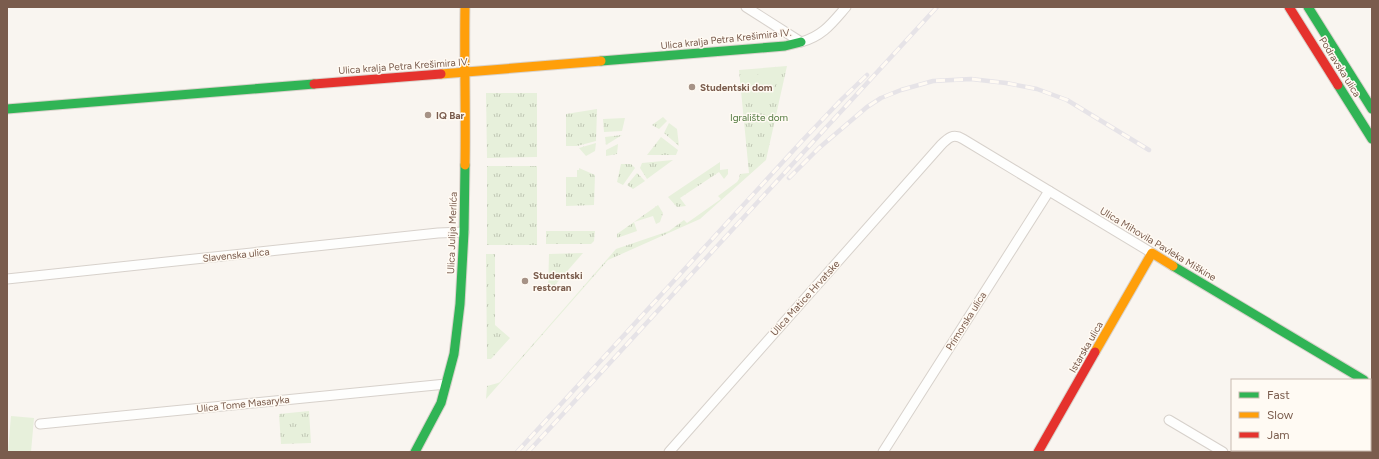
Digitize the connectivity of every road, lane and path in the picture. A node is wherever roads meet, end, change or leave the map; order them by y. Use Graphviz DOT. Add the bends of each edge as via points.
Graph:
graph roads {
  1 [pos="465,7"];
  2 [pos="746,7"];
  3 [pos="846,7"];
  4 [pos="1289,7"];
  5 [pos="1308,7"];
  6 [pos="801,42"];
  7 [pos="465,72"];
  8 [pos="7,109"];
  9 [pos="1372,109"];
  10 [pos="1372,139"];
  11 [pos="941,145"];
  12 [pos="1049,191"];
  13 [pos="464,232"];
  14 [pos="1152,253"];
  15 [pos="7,279"];
  16 [pos="1359,379"];
  17 [pos="446,384"];
  18 [pos="1169,420"];
  19 [pos="40,424"];
  20 [pos="415,452"];
  21 [pos="669,452"];
  22 [pos="883,452"];
  23 [pos="1038,452"];
  24 [pos="1223,452"];
  1 -- 7 [label="street, Ulica Julija Merlića"];
  2 -- 6 [label="street"];
  3 -- 6 [label="street" via="828,28 812,39"];
  4 -- 10 [label="street, Podravska ulica"];
  5 -- 9 [label="street, Podravska ulica"];
  6 -- 7 [label="street, Ulica kralja Petra Krešimira IV." via="785,46"];
  7 -- 8 [label="street, Ulica kralja Petra Krešimira IV."];
  7 -- 13 [label="street, Ulica Julija Merlića"];
  11 -- 12 [label="street, Ulica Mihovila Pavleka Miškine" via="952,136 958,136"];
  11 -- 21 [label="street, Ulica Matice Hrvatske"];
  12 -- 14 [label="street, Ulica Mihovila Pavleka Miškine"];
  12 -- 22 [label="street, Primorska ulica"];
  13 -- 15 [label="street, Slavenska ulica"];
  13 -- 17 [label="street, Ulica Julija Merlića" via="457,331"];
  14 -- 16 [label="street, Ulica Mihovila Pavleka Miškine"];
  14 -- 23 [label="street, Istarska ulica"];
  17 -- 19 [label="street, Ulica Tome Masaryka"];
  17 -- 20 [label="street, Ulica Julija Merlića" via="436,413"];
  18 -- 24 [label="street"];
}
